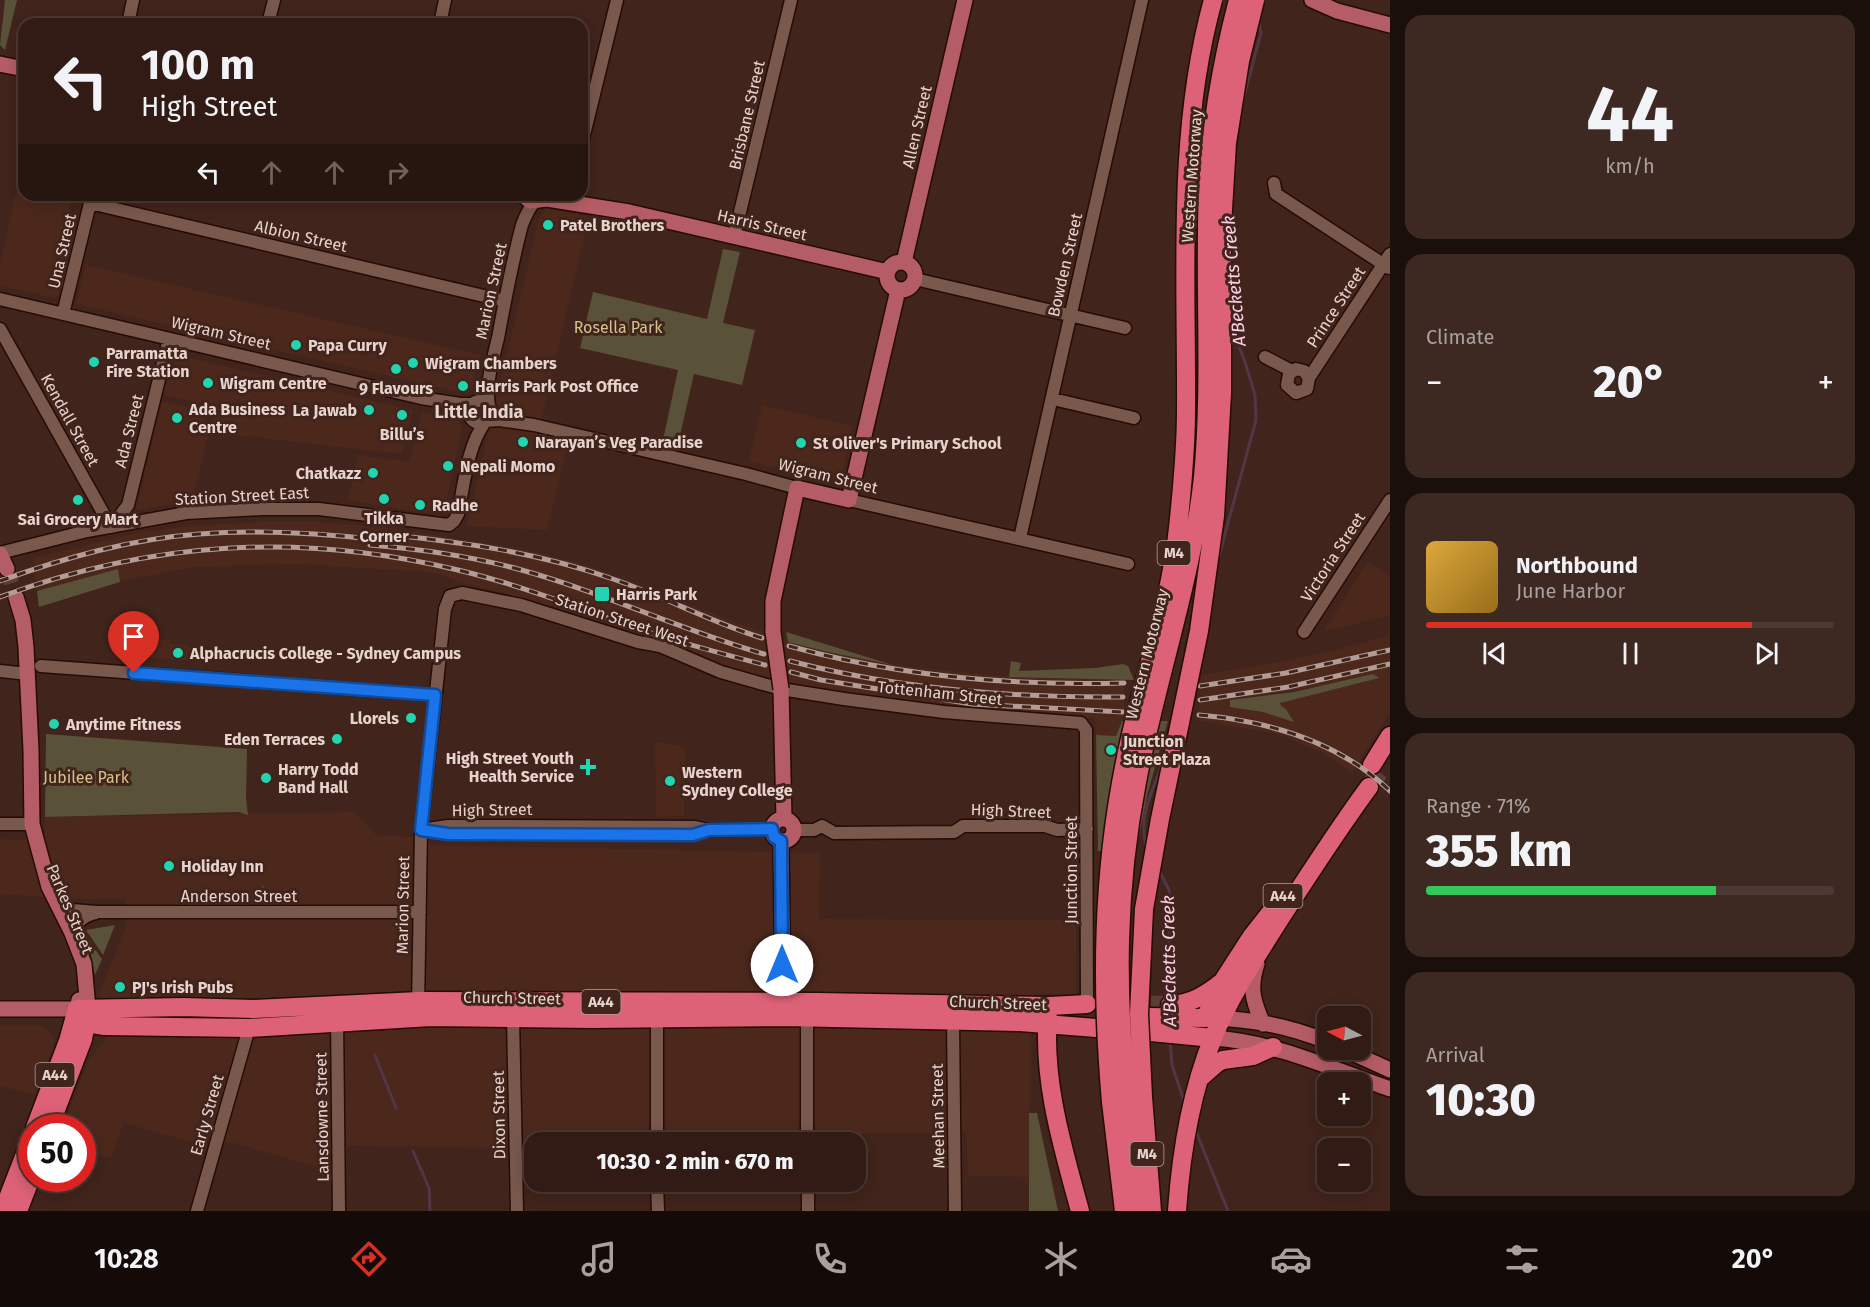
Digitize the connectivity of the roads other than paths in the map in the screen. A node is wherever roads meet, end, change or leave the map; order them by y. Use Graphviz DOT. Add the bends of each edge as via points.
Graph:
graph roads {
  1 [pos="133,0"];
  2 [pos="274,0"];
  3 [pos="445,0"];
  4 [pos="617,0"];
  5 [pos="791,0"];
  6 [pos="965,0"];
  7 [pos="1142,0"];
  8 [pos="1213,0"];
  9 [pos="1238,0"];
  10 [pos="1255,0"];
  11 [pos="1312,0"];
  12 [pos="1338,6"];
  13 [pos="129,18"];
  14 [pos="270,18"];
  15 [pos="441,18"];
  16 [pos="1390,24"];
  17 [pos="0,64"];
  18 [pos="18,68"];
  19 [pos="588,118"];
  20 [pos="1272,192"];
  21 [pos="91,201"];
  22 [pos="99,201"];
  23 [pos="528,201"];
  24 [pos="588,201"];
  25 [pos="734,237"];
  26 [pos="904,262"];
  27 [pos="1388,263"];
  28 [pos="888,272"];
  29 [pos="915,279"];
  30 [pos="898,290"];
  31 [pos="0,299"];
  32 [pos="505,301"];
  33 [pos="63,314"];
  34 [pos="1070,316"];
  35 [pos="1125,328"];
  36 [pos="0,329"];
  37 [pos="169,339"];
  38 [pos="1265,357"];
  39 [pos="1292,371"];
  40 [pos="1310,378"];
  41 [pos="1053,399"];
  42 [pos="481,412"];
  43 [pos="1134,418"];
  44 [pos="797,488"];
  45 [pos="849,500"];
  46 [pos="1390,500"];
  47 [pos="452,523"];
  48 [pos="111,527"];
  49 [pos="1020,538"];
  50 [pos="0,554"];
  51 [pos="1128,564"];
  52 [pos="7,569"];
  53 [pos="450,596"];
  54 [pos="16,597"];
  55 [pos="1304,632"];
  56 [pos="34,670"];
  57 [pos="0,671"];
  58 [pos="781,688"];
  59 [pos="435,695"];
  60 [pos="1086,736"];
  61 [pos="1390,736"];
  62 [pos="1390,756"];
  63 [pos="1371,776"];
  64 [pos="0,824"];
  65 [pos="32,824"];
  66 [pos="784,826"];
  67 [pos="1088,829"];
  68 [pos="421,830"];
  69 [pos="59,909"];
  70 [pos="97,912"];
  71 [pos="420,912"];
  72 [pos="72,933"];
  73 [pos="1263,946"];
  74 [pos="817,1002"];
  75 [pos="1087,1004"];
  76 [pos="1170,1005"];
  77 [pos="418,1009"];
  78 [pos="0,1010"];
  79 [pos="657,1010"];
  80 [pos="785,1010"];
  81 [pos="337,1013"];
  82 [pos="1204,1014"];
  83 [pos="1048,1015"];
  84 [pos="0,1018"];
  85 [pos="513,1018"];
  86 [pos="82,1020"];
  87 [pos="953,1021"];
  88 [pos="806,1023"];
  89 [pos="1263,1024"];
  90 [pos="249,1028"];
  91 [pos="1096,1028"];
  92 [pos="1205,1037"];
  93 [pos="1317,1038"];
  94 [pos="1273,1047"];
  95 [pos="1362,1060"];
  96 [pos="1368,1060"];
  97 [pos="1390,1070"];
  98 [pos="1199,1079"];
  99 [pos="1390,1081"];
  100 [pos="1390,1089"];
  101 [pos="1127,1099"];
  102 [pos="40,1114"];
  103 [pos="53,1114"];
  104 [pos="657,1132"];
  105 [pos="807,1132"];
  106 [pos="18,1172"];
  107 [pos="25,1192"];
  108 [pos="657,1192"];
  109 [pos="807,1192"];
  110 [pos="3,1211"];
  111 [pos="18,1211"];
  112 [pos="197,1211"];
  113 [pos="339,1211"];
  114 [pos="517,1211"];
  115 [pos="658,1211"];
  116 [pos="808,1211"];
  117 [pos="955,1211"];
  118 [pos="1080,1211"];
  119 [pos="1124,1211"];
  120 [pos="1141,1211"];
  121 [pos="1152,1211"];
  122 [pos="1177,1211"];
  1 -- 13 [label="street"];
  2 -- 14 [label="street"];
  3 -- 15 [label="street"];
  4 -- 19 [label="street"];
  5 -- 25 [label="street, Brisbane Street"];
  6 -- 26 [label="main road, Allen Street"];
  7 -- 34 [label="street, Bowden Street"];
  8 -- 101 [label="highway, Western Motorway / M4, bridge" via="1201,50 1188,155 1186,415 1178,532 1125,761 1107,883 1104,993"];
  9 -- 101 [label="highway, Western Motorway / M4, bridge" via="1218,89 1208,184 1203,478 1188,566 1137,781 1124,873 1119,999"];
  10 -- 101 [label="highway, Western Motorway / M4, bridge" via="1227,143 1222,226 1222,393 1215,516 1199,631 1149,876"];
  11 -- 12 [label="main road"];
  12 -- 16 [label="main road"];
  17 -- 18 [label="main road"];
  20 -- 27 [label="street"];
  21 -- 33 [label="street, Una Street"];
  22 -- 32 [label="street, Albion Street"];
  23 -- 32 [label="street, Marion Street" via="531,206 523,223"];
  24 -- 25 [label="main road, Harris Street"];
  25 -- 28 [label="main road, Harris Street"];
  26 -- 28 [label="main road" via="896,262"];
  26 -- 29 [label="main road" via="912,267"];
  27 -- 40 [label="street, Prince Street"];
  28 -- 30 [label="main road" via="889,284"];
  29 -- 30 [label="main road" via="910,287"];
  29 -- 34 [label="street"];
  30 -- 45 [label="main road"];
  31 -- 33 [label="street, Wigram Street"];
  32 -- 42 [label="street, Marion Street"];
  33 -- 37 [label="street, Wigram Street"];
  34 -- 35 [label="street"];
  34 -- 41 [label="street, Bowden Street"];
  36 -- 48 [label="street, Kendall Street"];
  37 -- 42 [label="street, Wigram Street"];
  37 -- 48 [label="street, Ada Street" via="128,506"];
  38 -- 39 [label="street"];
  39 -- 40 [label="street, Prince Street" via="1304,371"];
  39 -- 40 [label="street, Prince Street" via="1287,381 1292,391 1304,391"];
  41 -- 43 [label="street"];
  41 -- 49 [label="street, Bowden Street"];
  42 -- 44 [label="street, Wigram Street"];
  42 -- 47 [label="street, Marion Street" via="458,514"];
  44 -- 45 [label="main road, Wigram Street"];
  44 -- 58 [label="main road, bridge" via="771,613"];
  45 -- 49 [label="street, Wigram Street"];
  46 -- 55 [label="street, Victoria Street"];
  47 -- 48 [label="street, Station Street East" via="442,525 319,509 263,509 186,513"];
  48 -- 50 [label="street, Station Street East"];
  49 -- 51 [label="street, Wigram Street"];
  50 -- 52 [label="main road"];
  53 -- 58 [label="street, Station Street West" via="462,593 512,603 660,646 720,672"];
  53 -- 59 [label="street, Marion Street"];
  54 -- 56 [label="main road, Parkes Street"];
  56 -- 57 [label="street"];
  56 -- 59 [label="street"];
  56 -- 65 [label="main road, Parkes Street"];
  58 -- 60 [label="street, Tottenham Street" via="944,712 1076,722 1085,726"];
  58 -- 66 [label="main road"];
  59 -- 68 [label="street, Marion Street"];
  60 -- 67 [label="street, Junction Street"];
  61 -- 63 [label="highway, A44"];
  62 -- 63 [label="highway, A44"];
  63 -- 73 [label="highway, A44"];
  63 -- 82 [label="highway, A44" via="1223,981 1209,993"];
  64 -- 65 [label="street"];
  65 -- 69 [label="main road, Parkes Street" via="44,874"];
  65 -- 86 [label="main road, Parkes Street" via="28,841 34,874 76,967"];
  66 -- 67 [label="street, High Street" via="814,830 822,826 834,833 954,832 963,826"];
  66 -- 68 [label="street, High Street" via="709,830 693,835 448,834"];
  66 -- 80 [label="main road" via="774,837 781,841"];
  67 -- 75 [label="street, Junction Street"];
  68 -- 71 [label="street, Marion Street"];
  69 -- 70 [label="street, Anderson Street"];
  69 -- 72 [label="main road, Parkes Street"];
  70 -- 71 [label="street, Anderson Street"];
  70 -- 72 [label="street" via="83,918"];
  71 -- 77 [label="street, Marion Street"];
  72 -- 86 [label="main road, Parkes Street" via="87,975"];
  73 -- 82 [label="highway, A44"];
  73 -- 89 [label="main road" via="1252,981"];
  74 -- 80 [label="highway, Church Street / A44"];
  74 -- 83 [label="highway, Church Street / A44"];
  74 -- 88 [label="street" via="810,1008"];
  75 -- 83 [label="highway, Church Street / A44"];
  76 -- 82 [label="highway, A44" via="1184,1004"];
  77 -- 79 [label="highway, Church Street / A44"];
  77 -- 81 [label="highway, Church Street / A44"];
  77 -- 85 [label="highway, Church Street / A44"];
  78 -- 86 [label="main road, Church Street"];
  79 -- 80 [label="highway, Church Street / A44"];
  79 -- 85 [label="highway, Church Street / A44"];
  79 -- 104 [label="street"];
  80 -- 88 [label="highway, Church Street / A44"];
  81 -- 86 [label="highway, Church Street / A44" via="183,1007"];
  81 -- 90 [label="highway, Church Street / A44"];
  81 -- 113 [label="street, Lansdowne Street"];
  82 -- 89 [label="main road"];
  82 -- 92 [label="highway, A44"];
  82 -- 92 [label="highway" via="1150,1024"];
  83 -- 87 [label="highway, Church Street / A44"];
  83 -- 91 [label="highway, Church Street / A44"];
  83 -- 118 [label="highway" via="1048,1078"];
  84 -- 86 [label="main road, Church Street"];
  85 -- 114 [label="street, Dixon Street"];
  86 -- 90 [label="highway, Church Street / A44" via="103,1026"];
  86 -- 102 [label="highway, A44"];
  86 -- 103 [label="highway, A44"];
  87 -- 88 [label="highway, Church Street / A44"];
  87 -- 117 [label="street, Meehan Street"];
  88 -- 105 [label="street"];
  89 -- 93 [label="main road"];
  90 -- 112 [label="street, Early Street"];
  92 -- 94 [label="main road"];
  92 -- 98 [label="highway"];
  94 -- 98 [label="highway" via="1253,1056 1216,1063"];
  94 -- 100 [label="main road"];
  95 -- 99 [label="main road"];
  96 -- 97 [label="main road"];
  98 -- 122 [label="highway" via="1185,1142"];
  101 -- 119 [label="highway, Western Motorway / M4"];
  101 -- 120 [label="highway, Western Motorway / M4"];
  101 -- 121 [label="highway, Western Motorway / M4"];
  106 -- 110 [label="highway"];
  107 -- 111 [label="highway"];
  108 -- 115 [label="street"];
  109 -- 116 [label="street"];
}
